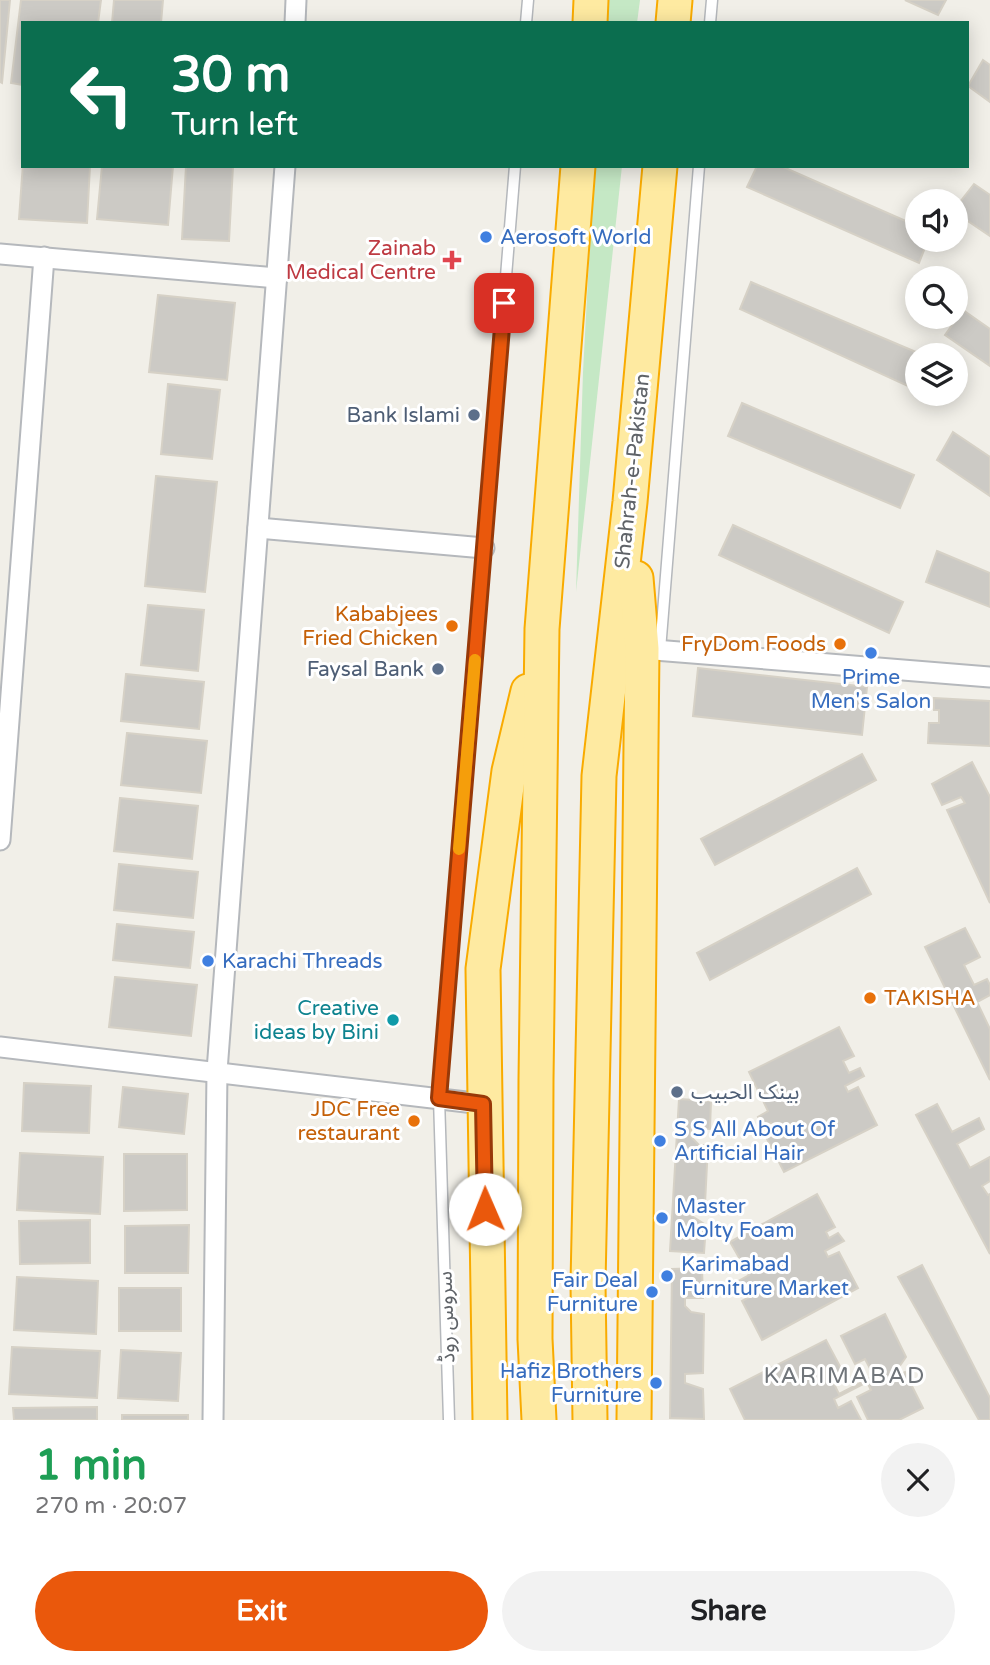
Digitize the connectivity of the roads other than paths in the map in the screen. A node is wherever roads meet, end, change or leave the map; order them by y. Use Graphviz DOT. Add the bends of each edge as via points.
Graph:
graph roads {
  1 [pos="296,0"];
  2 [pos="528,0"];
  3 [pos="591,0"];
  4 [pos="676,0"];
  5 [pos="712,0"];
  6 [pos="295,21"];
  7 [pos="526,21"];
  8 [pos="590,21"];
  9 [pos="673,21"];
  10 [pos="710,21"];
  11 [pos="285,168"];
  12 [pos="515,168"];
  13 [pos="578,168"];
  14 [pos="660,168"];
  15 [pos="699,168"];
  16 [pos="0,254"];
  17 [pos="44,257"];
  18 [pos="277,278"];
  19 [pos="630,502"];
  20 [pos="258,528"];
  21 [pos="484,548"];
  22 [pos="542,629"];
  23 [pos="651,650"];
  24 [pos="990,677"];
  25 [pos="2,782"];
  26 [pos="0,840"];
  27 [pos="0,1047"];
  28 [pos="217,1071"];
  29 [pos="439,1098"];
  30 [pos="483,1104"];
  31 [pos="213,1420"];
  32 [pos="449,1420"];
  33 [pos="490,1420"];
  34 [pos="539,1420"];
  35 [pos="590,1420"];
  36 [pos="634,1420"];
  1 -- 6 [label="street"];
  2 -- 7 [label="lane"];
  3 -- 8 [label="highway"];
  4 -- 9 [label="highway"];
  5 -- 10 [label="lane"];
  11 -- 18 [label="street"];
  12 -- 21 [label="lane, سروس روڈ"];
  13 -- 22 [label="highway"];
  14 -- 19 [label="highway, Shahrah-e-Pakistan"];
  15 -- 23 [label="lane"];
  16 -- 17 [label="street"];
  17 -- 18 [label="street"];
  17 -- 25 [label="street"];
  18 -- 20 [label="street"];
  19 -- 23 [label="highway"];
  19 -- 35 [label="highway, Shahrah-e-Pakistan" via="599,776 588,1283"];
  20 -- 21 [label="street"];
  20 -- 28 [label="street"];
  21 -- 29 [label="lane, سروس روڈ"];
  22 -- 30 [label="highway" via="509,771 483,969"];
  22 -- 34 [label="highway" via="535,1339"];
  23 -- 24 [label="street"];
  23 -- 36 [label="highway"];
  25 -- 26 [label="street"];
  27 -- 28 [label="street"];
  28 -- 29 [label="street"];
  28 -- 31 [label="street"];
  29 -- 30 [label="street"];
  29 -- 32 [label="lane, سروس روڈ"];
  30 -- 33 [label="highway"];
}
